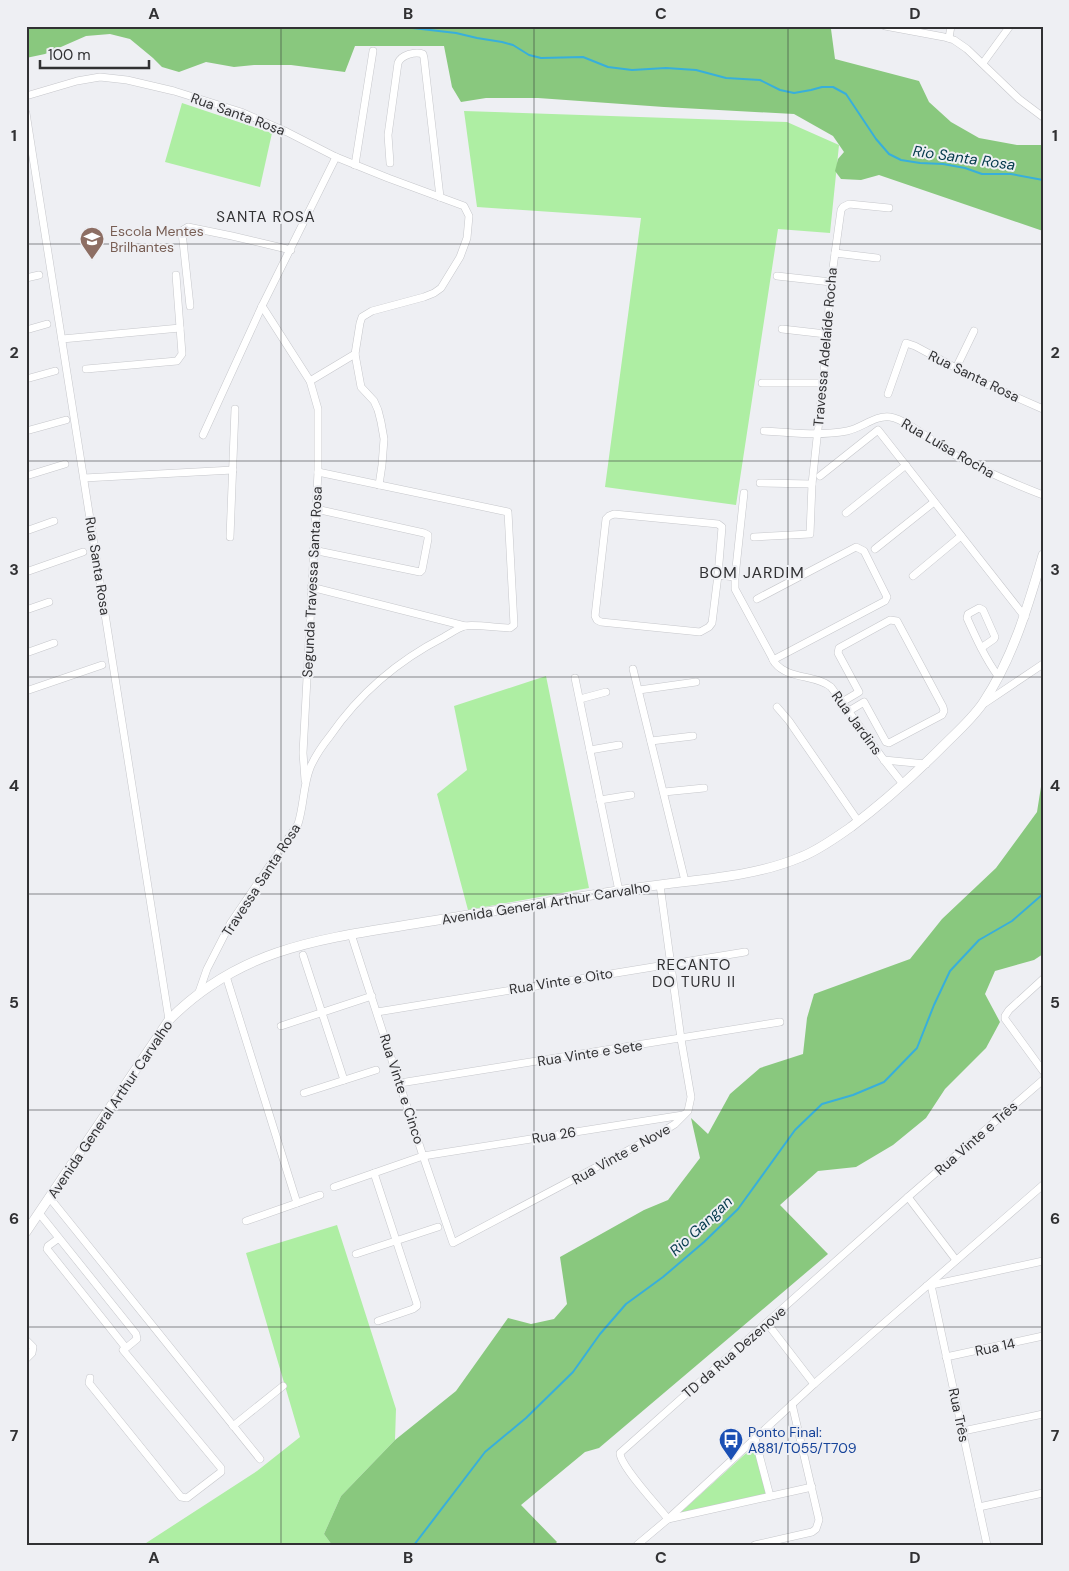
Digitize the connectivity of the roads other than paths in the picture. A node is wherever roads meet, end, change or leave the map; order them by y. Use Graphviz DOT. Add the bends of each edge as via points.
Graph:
graph roads {
  1 [pos="885,26"];
  2 [pos="951,26"];
  3 [pos="1010,26"];
  4 [pos="949,38"];
  5 [pos="373,51"];
  6 [pos="983,63"];
  7 [pos="26,96"];
  8 [pos="26,113"];
  9 [pos="1043,117"];
  10 [pos="336,157"];
  11 [pos="390,163"];
  12 [pos="355,165"];
  13 [pos="440,197"];
  14 [pos="889,208"];
  15 [pos="291,250"];
  16 [pos="835,253"];
  17 [pos="877,258"];
  18 [pos="39,275"];
  19 [pos="176,275"];
  20 [pos="777,276"];
  21 [pos="26,278"];
  22 [pos="831,282"];
  23 [pos="190,306"];
  24 [pos="262,306"];
  25 [pos="48,324"];
  26 [pos="180,328"];
  27 [pos="782,329"];
  28 [pos="26,330"];
  29 [pos="974,331"];
  30 [pos="826,334"];
  31 [pos="62,339"];
  32 [pos="354,354"];
  33 [pos="956,368"];
  34 [pos="86,369"];
  35 [pos="55,371"];
  36 [pos="26,379"];
  37 [pos="310,381"];
  38 [pos="823,382"];
  39 [pos="762,383"];
  40 [pos="888,394"];
  41 [pos="235,408"];
  42 [pos="1043,409"];
  43 [pos="66,420"];
  44 [pos="26,431"];
  45 [pos="764,431"];
  46 [pos="203,434"];
  47 [pos="817,434"];
  48 [pos="65,464"];
  49 [pos="906,465"];
  50 [pos="232,470"];
  51 [pos="318,472"];
  52 [pos="26,476"];
  53 [pos="820,476"];
  54 [pos="84,478"];
  55 [pos="760,483"];
  56 [pos="812,484"];
  57 [pos="379,485"];
  58 [pos="744,494"];
  59 [pos="1043,495"];
  60 [pos="934,502"];
  61 [pos="316,509"];
  62 [pos="846,512"];
  63 [pos="54,521"];
  64 [pos="26,530"];
  65 [pos="961,536"];
  66 [pos="754,537"];
  67 [pos="230,538"];
  68 [pos="875,549"];
  69 [pos="313,550"];
  70 [pos="83,552"];
  71 [pos="1043,555"];
  72 [pos="26,572"];
  73 [pos="718,575"];
  74 [pos="913,576"];
  75 [pos="735,577"];
  76 [pos="311,587"];
  77 [pos="757,599"];
  78 [pos="48,602"];
  79 [pos="26,610"];
  80 [pos="1025,617"];
  81 [pos="466,626"];
  82 [pos="54,643"];
  83 [pos="981,648"];
  84 [pos="26,653"];
  85 [pos="773,660"];
  86 [pos="1043,664"];
  87 [pos="102,665"];
  88 [pos="633,668"];
  89 [pos="998,676"];
  90 [pos="575,678"];
  91 [pos="696,682"];
  92 [pos="638,690"];
  93 [pos="26,691"];
  94 [pos="606,692"];
  95 [pos="859,692"];
  96 [pos="580,699"];
  97 [pos="842,702"];
  98 [pos="864,702"];
  99 [pos="982,704"];
  100 [pos="777,707"];
  101 [pos="849,712"];
  102 [pos="693,736"];
  103 [pos="651,741"];
  104 [pos="619,745"];
  105 [pos="590,750"];
  106 [pos="884,760"];
  107 [pos="926,764"];
  108 [pos="305,783"];
  109 [pos="903,784"];
  110 [pos="704,788"];
  111 [pos="664,792"];
  112 [pos="631,795"];
  113 [pos="600,800"];
  114 [pos="858,821"];
  115 [pos="685,881"];
  116 [pos="660,885"];
  117 [pos="619,891"];
  118 [pos="352,934"];
  119 [pos="745,952"];
  120 [pos="303,955"];
  121 [pos="670,963"];
  122 [pos="226,976"];
  123 [pos="1043,979"];
  124 [pos="199,992"];
  125 [pos="372,996"];
  126 [pos="377,1012"];
  127 [pos="322,1013"];
  128 [pos="169,1020"];
  129 [pos="780,1022"];
  130 [pos="281,1026"];
  131 [pos="681,1039"];
  132 [pos="376,1070"];
  133 [pos="1043,1071"];
  134 [pos="344,1080"];
  135 [pos="1043,1080"];
  136 [pos="400,1083"];
  137 [pos="304,1093"];
  138 [pos="684,1115"];
  139 [pos="423,1156"];
  140 [pos="374,1173"];
  141 [pos="334,1186"];
  142 [pos="1043,1186"];
  143 [pos="320,1195"];
  144 [pos="49,1197"];
  145 [pos="908,1197"];
  146 [pos="296,1203"];
  147 [pos="39,1213"];
  148 [pos="246,1221"];
  149 [pos="438,1227"];
  150 [pos="26,1232"];
  151 [pos="59,1238"];
  152 [pos="397,1241"];
  153 [pos="453,1243"];
  154 [pos="356,1254"];
  155 [pos="956,1260"];
  156 [pos="1043,1261"];
  157 [pos="929,1285"];
  158 [pos="378,1321"];
  159 [pos="767,1323"];
  160 [pos="1043,1336"];
  161 [pos="26,1340"];
  162 [pos="123,1350"];
  163 [pos="946,1357"];
  164 [pos="26,1359"];
  165 [pos="90,1378"];
  166 [pos="814,1384"];
  167 [pos="283,1386"];
  168 [pos="792,1404"];
  169 [pos="1043,1414"];
  170 [pos="233,1426"];
  171 [pos="963,1431"];
  172 [pos="755,1439"];
  173 [pos="260,1459"];
  174 [pos="812,1487"];
  175 [pos="1043,1493"];
  176 [pos="770,1496"];
  177 [pos="979,1507"];
  178 [pos="668,1519"];
  179 [pos="637,1545"];
  180 [pos="755,1545"];
  181 [pos="987,1545"];
  1 -- 4 [label="street"];
  2 -- 4 [label="street"];
  3 -- 6 [label="street"];
  4 -- 6 [label="street"];
  5 -- 12 [label="street"];
  6 -- 9 [label="street" via="1019,99"];
  7 -- 10 [label="street, Rua Santa Rosa" via="89,78 127,80 241,112"];
  8 -- 31 [label="street, Rua Santa Rosa"];
  10 -- 12 [label="street, Rua Santa Rosa"];
  10 -- 15 [label="street"];
  11 -- 13 [label="street" via="388,135 398,62 402,57 418,52 424,58"];
  12 -- 13 [label="street, Rua Santa Rosa"];
  13 -- 32 [label="street" via="464,206 469,216 467,238 460,257 441,288 434,293 372,311 362,317"];
  14 -- 16 [label="street, Travessa Adelaíde Rocha" via="843,206"];
  15 -- 23 [label="street" via="188,227 183,230"];
  15 -- 24 [label="street"];
  16 -- 17 [label="street"];
  16 -- 22 [label="street, Travessa Adelaíde Rocha"];
  18 -- 21 [label="street"];
  19 -- 26 [label="street"];
  20 -- 22 [label="street"];
  22 -- 30 [label="street, Travessa Adelaíde Rocha"];
  24 -- 37 [label="street, Segunda Travessa Santa Rosa"];
  24 -- 46 [label="street"];
  25 -- 28 [label="street"];
  26 -- 31 [label="street"];
  26 -- 34 [label="street" via="182,354 177,361"];
  27 -- 30 [label="street"];
  29 -- 33 [label="street"];
  30 -- 38 [label="street, Travessa Adelaíde Rocha"];
  31 -- 54 [label="street, Rua Santa Rosa"];
  32 -- 37 [label="street"];
  32 -- 57 [label="street" via="361,387 374,401 381,422 384,439"];
  33 -- 40 [label="street, Rua Santa Rosa" via="906,343"];
  33 -- 42 [label="street, Rua Santa Rosa"];
  35 -- 36 [label="street"];
  37 -- 51 [label="street, Segunda Travessa Santa Rosa" via="319,422"];
  38 -- 39 [label="street"];
  38 -- 47 [label="street, Travessa Adelaíde Rocha"];
  41 -- 50 [label="street"];
  43 -- 44 [label="street"];
  45 -- 47 [label="street, Rua Luísa Rocha"];
  47 -- 56 [label="street, Travessa Adelaíde Rocha"];
  47 -- 59 [label="street, Rua Luísa Rocha" via="853,430 883,417 896,418 951,453 999,478"];
  48 -- 52 [label="street"];
  49 -- 53 [label="street" via="878,430"];
  49 -- 60 [label="street"];
  49 -- 62 [label="street"];
  50 -- 54 [label="street"];
  50 -- 67 [label="street"];
  51 -- 57 [label="street"];
  51 -- 61 [label="street, Segunda Travessa Santa Rosa"];
  54 -- 128 [label="street, Rua Santa Rosa" via="139,806"];
  55 -- 56 [label="street"];
  56 -- 66 [label="street, Travessa Adelaíde Rocha" via="810,534"];
  57 -- 81 [label="street, Travessa Santa Rosa" via="508,512 513,627"];
  58 -- 75 [label="street, Rua Jardins"];
  60 -- 65 [label="street"];
  60 -- 68 [label="street"];
  61 -- 69 [label="street, Segunda Travessa Santa Rosa"];
  61 -- 69 [label="street" via="424,533 428,539 420,572"];
  63 -- 64 [label="street"];
  65 -- 74 [label="street"];
  65 -- 80 [label="street"];
  69 -- 76 [label="street, Segunda Travessa Santa Rosa"];
  70 -- 72 [label="street"];
  71 -- 80 [label="main road, Avenida General Arthur Carvalho"];
  73 -- 73 [label="street" via="722,531 718,524 614,514 606,519 595,616 601,622 700,632 712,623"];
  73 -- 75 [label="street"];
  75 -- 85 [label="street, Rua Jardins" via="735,589"];
  76 -- 81 [label="street, Travessa Santa Rosa"];
  76 -- 108 [label="street, Segunda Travessa Santa Rosa" via="303,753"];
  77 -- 85 [label="street" via="856,547 864,551 887,597 886,601"];
  78 -- 79 [label="street"];
  80 -- 89 [label="main road, Avenida General Arthur Carvalho"];
  81 -- 108 [label="street, Travessa Santa Rosa" via="406,659 372,687 344,717 316,755"];
  82 -- 84 [label="street"];
  83 -- 83 [label="street" via="967,616 979,608 983,610 995,637"];
  83 -- 89 [label="street"];
  85 -- 97 [label="street, Rua Jardins" via="783,671 828,684"];
  86 -- 99 [label="street"];
  87 -- 93 [label="street"];
  88 -- 92 [label="street"];
  89 -- 99 [label="main road, Avenida General Arthur Carvalho"];
  90 -- 96 [label="street"];
  91 -- 92 [label="street"];
  92 -- 103 [label="street"];
  94 -- 96 [label="street"];
  95 -- 97 [label="street"];
  95 -- 98 [label="street"];
  95 -- 98 [label="street" via="838,650 890,620 896,620 943,707 943,713 889,743"];
  96 -- 105 [label="street"];
  97 -- 101 [label="street, Rua Jardins"];
  98 -- 101 [label="street"];
  99 -- 107 [label="main road, Avenida General Arthur Carvalho"];
  100 -- 114 [label="street"];
  101 -- 106 [label="street, Rua Jardins"];
  102 -- 103 [label="street"];
  103 -- 111 [label="street"];
  104 -- 105 [label="street"];
  105 -- 113 [label="street"];
  106 -- 107 [label="street, Rua Jardins"];
  106 -- 109 [label="street, Rua Jardins"];
  107 -- 109 [label="main road, Avenida General Arthur Carvalho"];
  108 -- 124 [label="street, Travessa Santa Rosa" via="298,824 230,924"];
  109 -- 114 [label="main road, Avenida General Arthur Carvalho"];
  110 -- 111 [label="street"];
  111 -- 115 [label="street"];
  112 -- 113 [label="street"];
  113 -- 117 [label="street"];
  114 -- 115 [label="main road, Avenida General Arthur Carvalho" via="798,858 771,867"];
  115 -- 116 [label="main road, Avenida General Arthur Carvalho"];
  116 -- 117 [label="main road, Avenida General Arthur Carvalho"];
  116 -- 121 [label="street, Rua Vinte e Nove"];
  117 -- 118 [label="main road, Avenida General Arthur Carvalho"];
  118 -- 122 [label="main road, Avenida General Arthur Carvalho" via="282,950"];
  118 -- 125 [label="street, Rua Vinte e Cinco"];
  119 -- 121 [label="street, Rua Vinte e Oito"];
  120 -- 127 [label="street"];
  121 -- 126 [label="street, Rua Vinte e Oito"];
  121 -- 131 [label="street, Rua Vinte e Nove"];
  122 -- 124 [label="main road, Avenida General Arthur Carvalho"];
  122 -- 146 [label="street"];
  123 -- 133 [label="street" via="1009,1010 1005,1019"];
  124 -- 128 [label="main road, Avenida General Arthur Carvalho"];
  125 -- 126 [label="street, Rua Vinte e Cinco"];
  125 -- 127 [label="street"];
  126 -- 136 [label="street, Rua Vinte e Cinco"];
  127 -- 130 [label="street"];
  127 -- 134 [label="street"];
  128 -- 144 [label="main road, Avenida General Arthur Carvalho"];
  129 -- 131 [label="street, Rua Vinte e Sete"];
  131 -- 136 [label="street, Rua Vinte e Sete"];
  131 -- 138 [label="street, Rua Vinte e Nove" via="691,1097"];
  132 -- 134 [label="street"];
  134 -- 137 [label="street"];
  135 -- 145 [label="street, Rua Vinte e Três"];
  136 -- 139 [label="street, Rua Vinte e Cinco"];
  138 -- 139 [label="street, Rua 26"];
  138 -- 153 [label="street, Rua Vinte e Nove" via="657,1135"];
  139 -- 140 [label="street, Rua 26"];
  139 -- 153 [label="street, Rua Vinte e Cinco"];
  140 -- 141 [label="street, Rua 26"];
  140 -- 152 [label="street"];
  142 -- 155 [label="street"];
  143 -- 146 [label="street"];
  144 -- 147 [label="main road, Avenida General Arthur Carvalho"];
  144 -- 170 [label="street"];
  145 -- 155 [label="street"];
  145 -- 159 [label="street, TD da Rua Dezenove"];
  146 -- 148 [label="street"];
  147 -- 150 [label="main road, Avenida General Arthur Carvalho"];
  147 -- 151 [label="street"];
  149 -- 152 [label="street"];
  151 -- 151 [label="street" via="136,1334 136,1339 126,1348 47,1249"];
  152 -- 154 [label="street"];
  152 -- 158 [label="street" via="417,1306"];
  155 -- 157 [label="street"];
  156 -- 157 [label="street"];
  157 -- 163 [label="street, Rua Três"];
  157 -- 166 [label="street"];
  159 -- 166 [label="street"];
  159 -- 178 [label="street, TD da Rua Dezenove" via="620,1453 636,1480"];
  160 -- 163 [label="street, Rua 14"];
  161 -- 164 [label="street" via="33,1347"];
  162 -- 165 [label="street" via="221,1468 221,1472 188,1498 181,1497 89,1383"];
  163 -- 171 [label="street, Rua Três"];
  166 -- 168 [label="street"];
  167 -- 170 [label="street"];
  168 -- 172 [label="street"];
  168 -- 174 [label="street"];
  169 -- 171 [label="street"];
  170 -- 173 [label="street"];
  171 -- 177 [label="street, Rua Três"];
  172 -- 176 [label="street"];
  172 -- 178 [label="street"];
  174 -- 176 [label="street"];
  174 -- 180 [label="street" via="819,1520 812,1532"];
  175 -- 177 [label="street"];
  176 -- 178 [label="street"];
  177 -- 181 [label="street, Rua Três"];
  178 -- 179 [label="street"];
}
